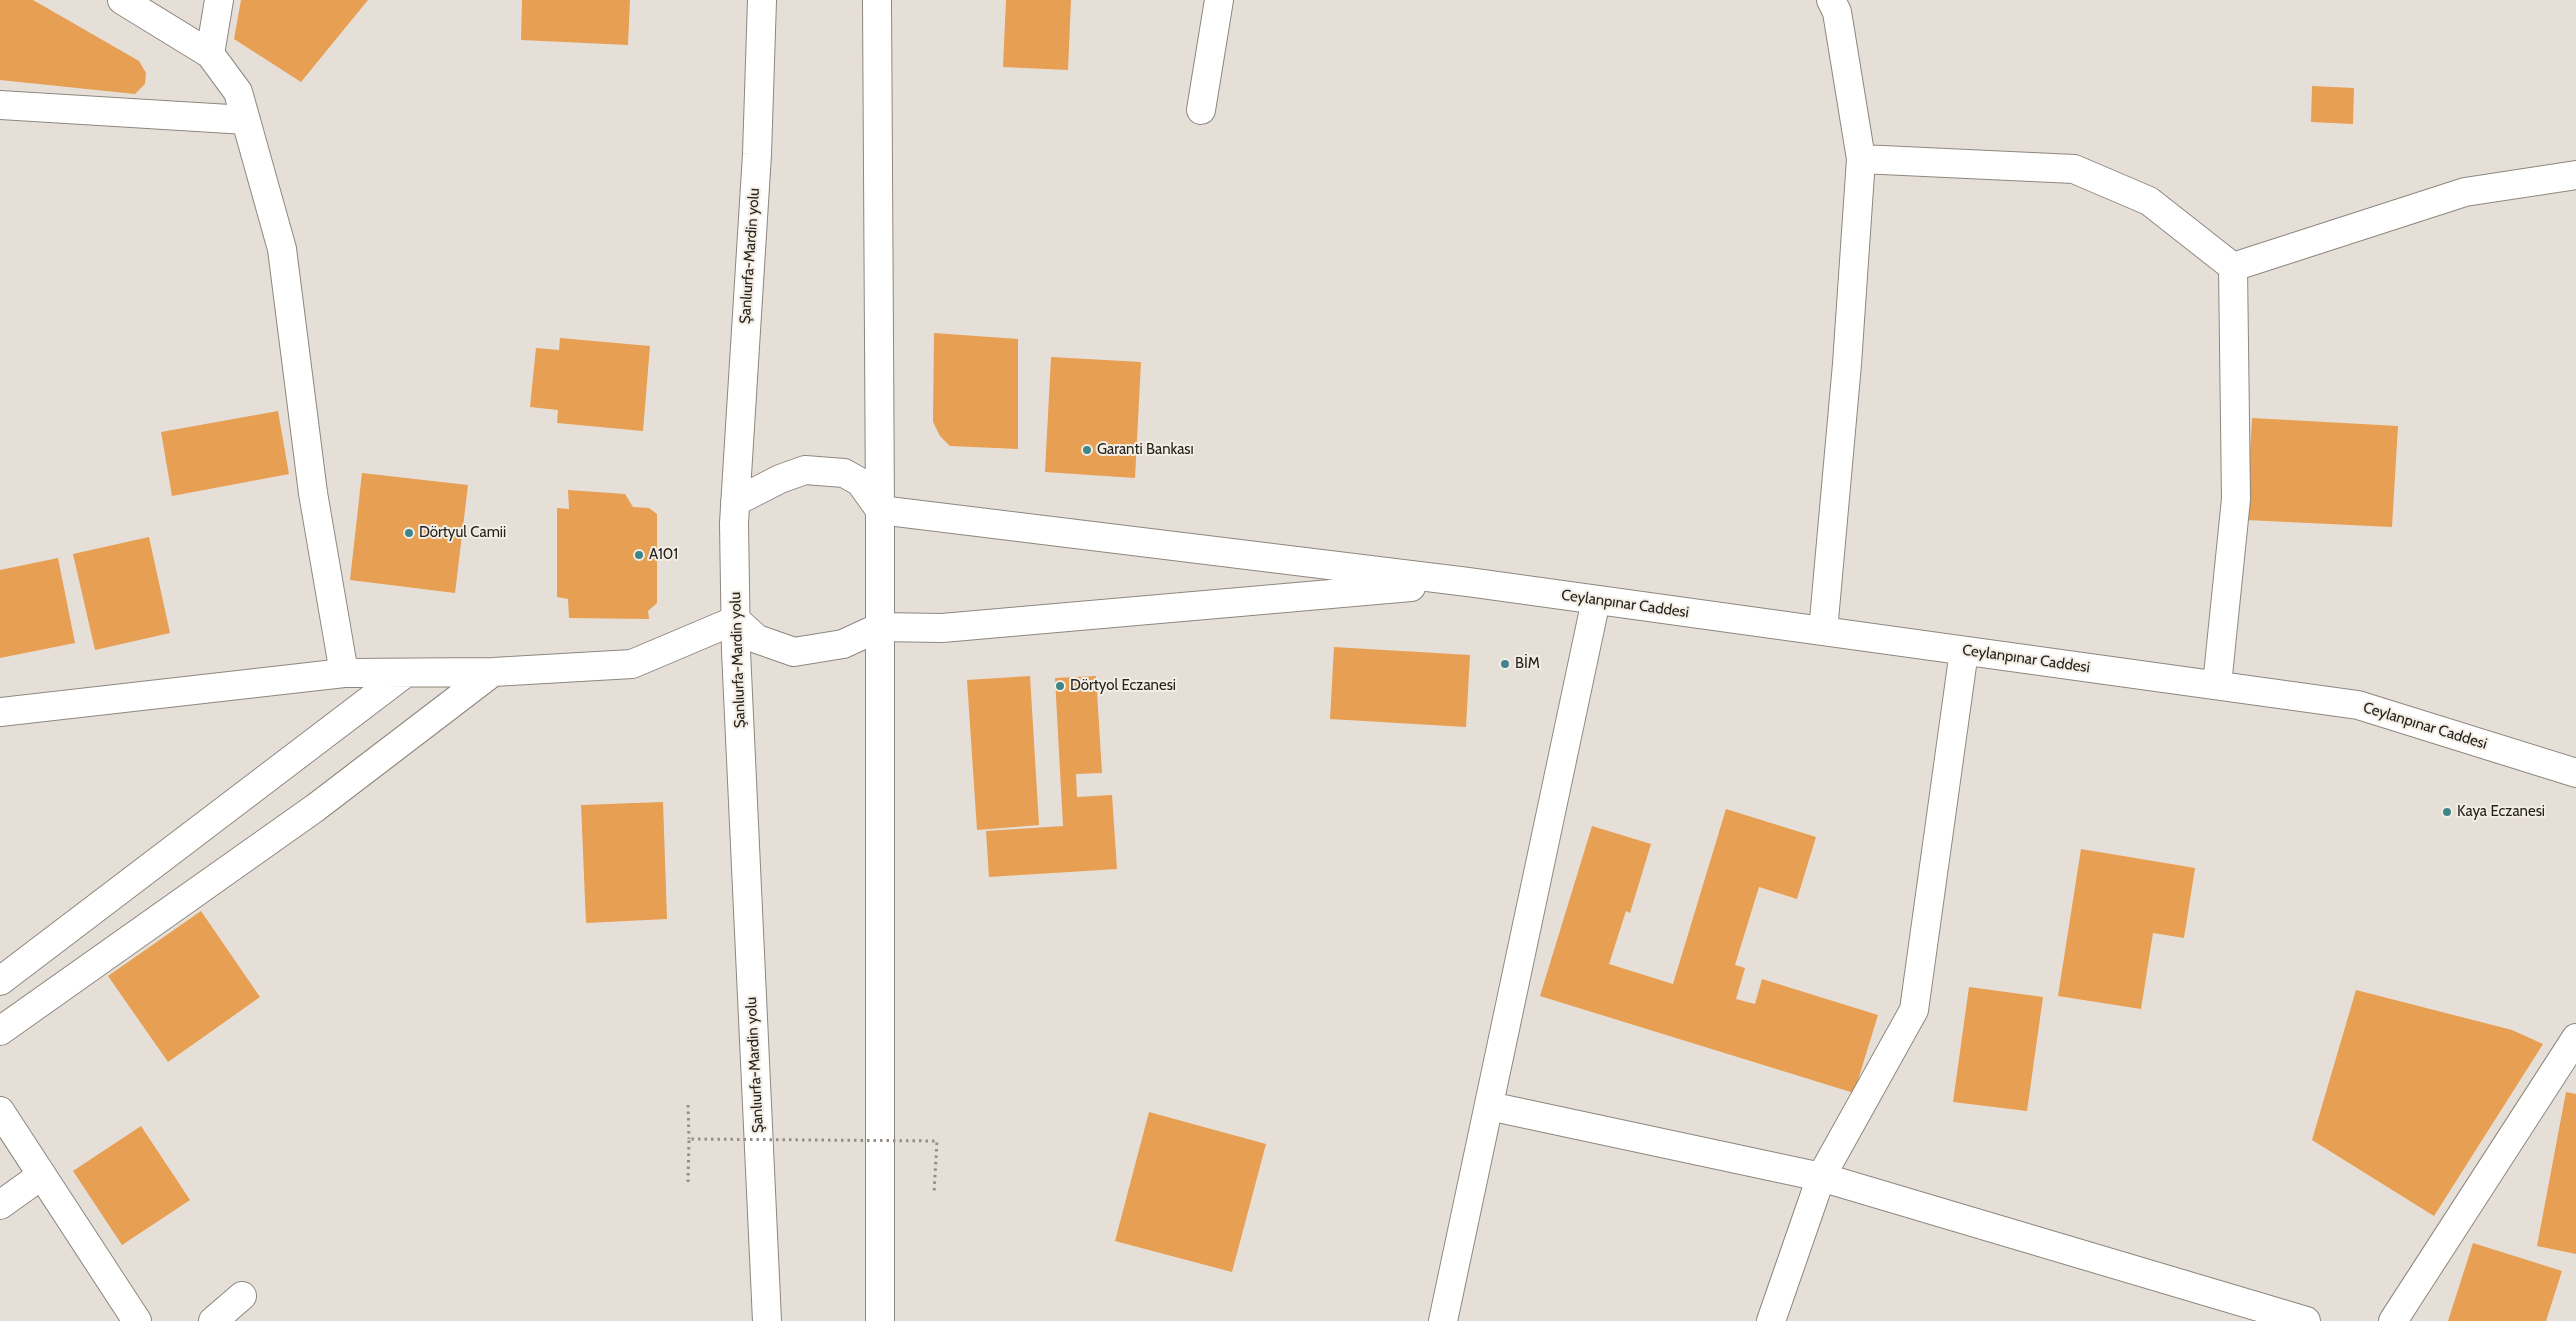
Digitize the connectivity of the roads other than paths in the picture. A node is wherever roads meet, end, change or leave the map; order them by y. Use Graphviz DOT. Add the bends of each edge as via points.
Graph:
graph roads {
  1 [pos="122,0"];
  2 [pos="219,0"];
  3 [pos="762,0"];
  4 [pos="877,0"];
  5 [pos="1218,0"];
  6 [pos="1831,0"];
  7 [pos="210,54"];
  8 [pos="0,105"];
  9 [pos="1201,110"];
  10 [pos="246,120"];
  11 [pos="1861,159"];
  12 [pos="2576,175"];
  13 [pos="2233,267"];
  14 [pos="735,502"];
  15 [pos="880,510"];
  16 [pos="1468,582"];
  17 [pos="1596,600"];
  18 [pos="736,620"];
  19 [pos="880,627"];
  20 [pos="1823,631"];
  21 [pos="1964,651"];
  22 [pos="493,672"];
  23 [pos="344,673"];
  24 [pos="404,674"];
  25 [pos="2217,685"];
  26 [pos="0,712"];
  27 [pos="2576,773"];
  28 [pos="0,981"];
  29 [pos="0,1031"];
  30 [pos="2576,1038"];
  31 [pos="1489,1106"];
  32 [pos="0,1111"];
  33 [pos="42,1175"];
  34 [pos="1821,1177"];
  35 [pos="0,1206"];
  36 [pos="242,1296"];
  37 [pos="766,1319"];
  38 [pos="137,1321"];
  39 [pos="213,1321"];
  40 [pos="880,1321"];
  41 [pos="1443,1321"];
  42 [pos="1771,1321"];
  43 [pos="2306,1321"];
  44 [pos="2393,1321"];
  1 -- 7 [label="main road"];
  2 -- 7 [label="main road"];
  3 -- 14 [label="main road, Şanlıurfa-Mardin yolu" via="757,154"];
  4 -- 15 [label="main road"];
  5 -- 9 [label="main road"];
  6 -- 11 [label="main road" via="1837,12"];
  7 -- 10 [label="main road" via="238,92"];
  8 -- 10 [label="main road"];
  10 -- 23 [label="main road" via="282,249 313,493"];
  11 -- 13 [label="main road" via="2074,169 2150,201"];
  11 -- 20 [label="main road"];
  12 -- 13 [label="main road" via="2465,192"];
  13 -- 25 [label="main road" via="2236,499"];
  14 -- 15 [label="main road" via="806,470 844,473 860,482"];
  14 -- 18 [label="main road, Şanlıurfa-Mardin yolu"];
  15 -- 16 [label="main road"];
  15 -- 19 [label="main road"];
  16 -- 17 [label="main road, Ceylanpınar Caddesi"];
  16 -- 19 [label="main road" via="942,628"];
  17 -- 20 [label="main road, Ceylanpınar Caddesi"];
  17 -- 31 [label="main road"];
  18 -- 19 [label="main road" via="757,639 794,652 843,644"];
  18 -- 22 [label="main road" via="632,664"];
  18 -- 37 [label="main road, Şanlıurfa-Mardin yolu"];
  19 -- 40 [label="main road"];
  20 -- 21 [label="main road, Ceylanpınar Caddesi"];
  21 -- 25 [label="main road, Ceylanpınar Caddesi"];
  21 -- 34 [label="main road" via="1914,1010"];
  22 -- 24 [label="main road"];
  22 -- 29 [label="main road" via="316,808"];
  23 -- 24 [label="main road"];
  23 -- 26 [label="main road"];
  24 -- 28 [label="main road"];
  25 -- 27 [label="main road, Ceylanpınar Caddesi" via="2358,705"];
  30 -- 44 [label="main road"];
  31 -- 34 [label="main road"];
  31 -- 41 [label="main road"];
  32 -- 33 [label="main road"];
  33 -- 35 [label="main road"];
  33 -- 38 [label="main road"];
  34 -- 42 [label="main road"];
  34 -- 43 [label="main road"];
  36 -- 39 [label="main road"];
}
